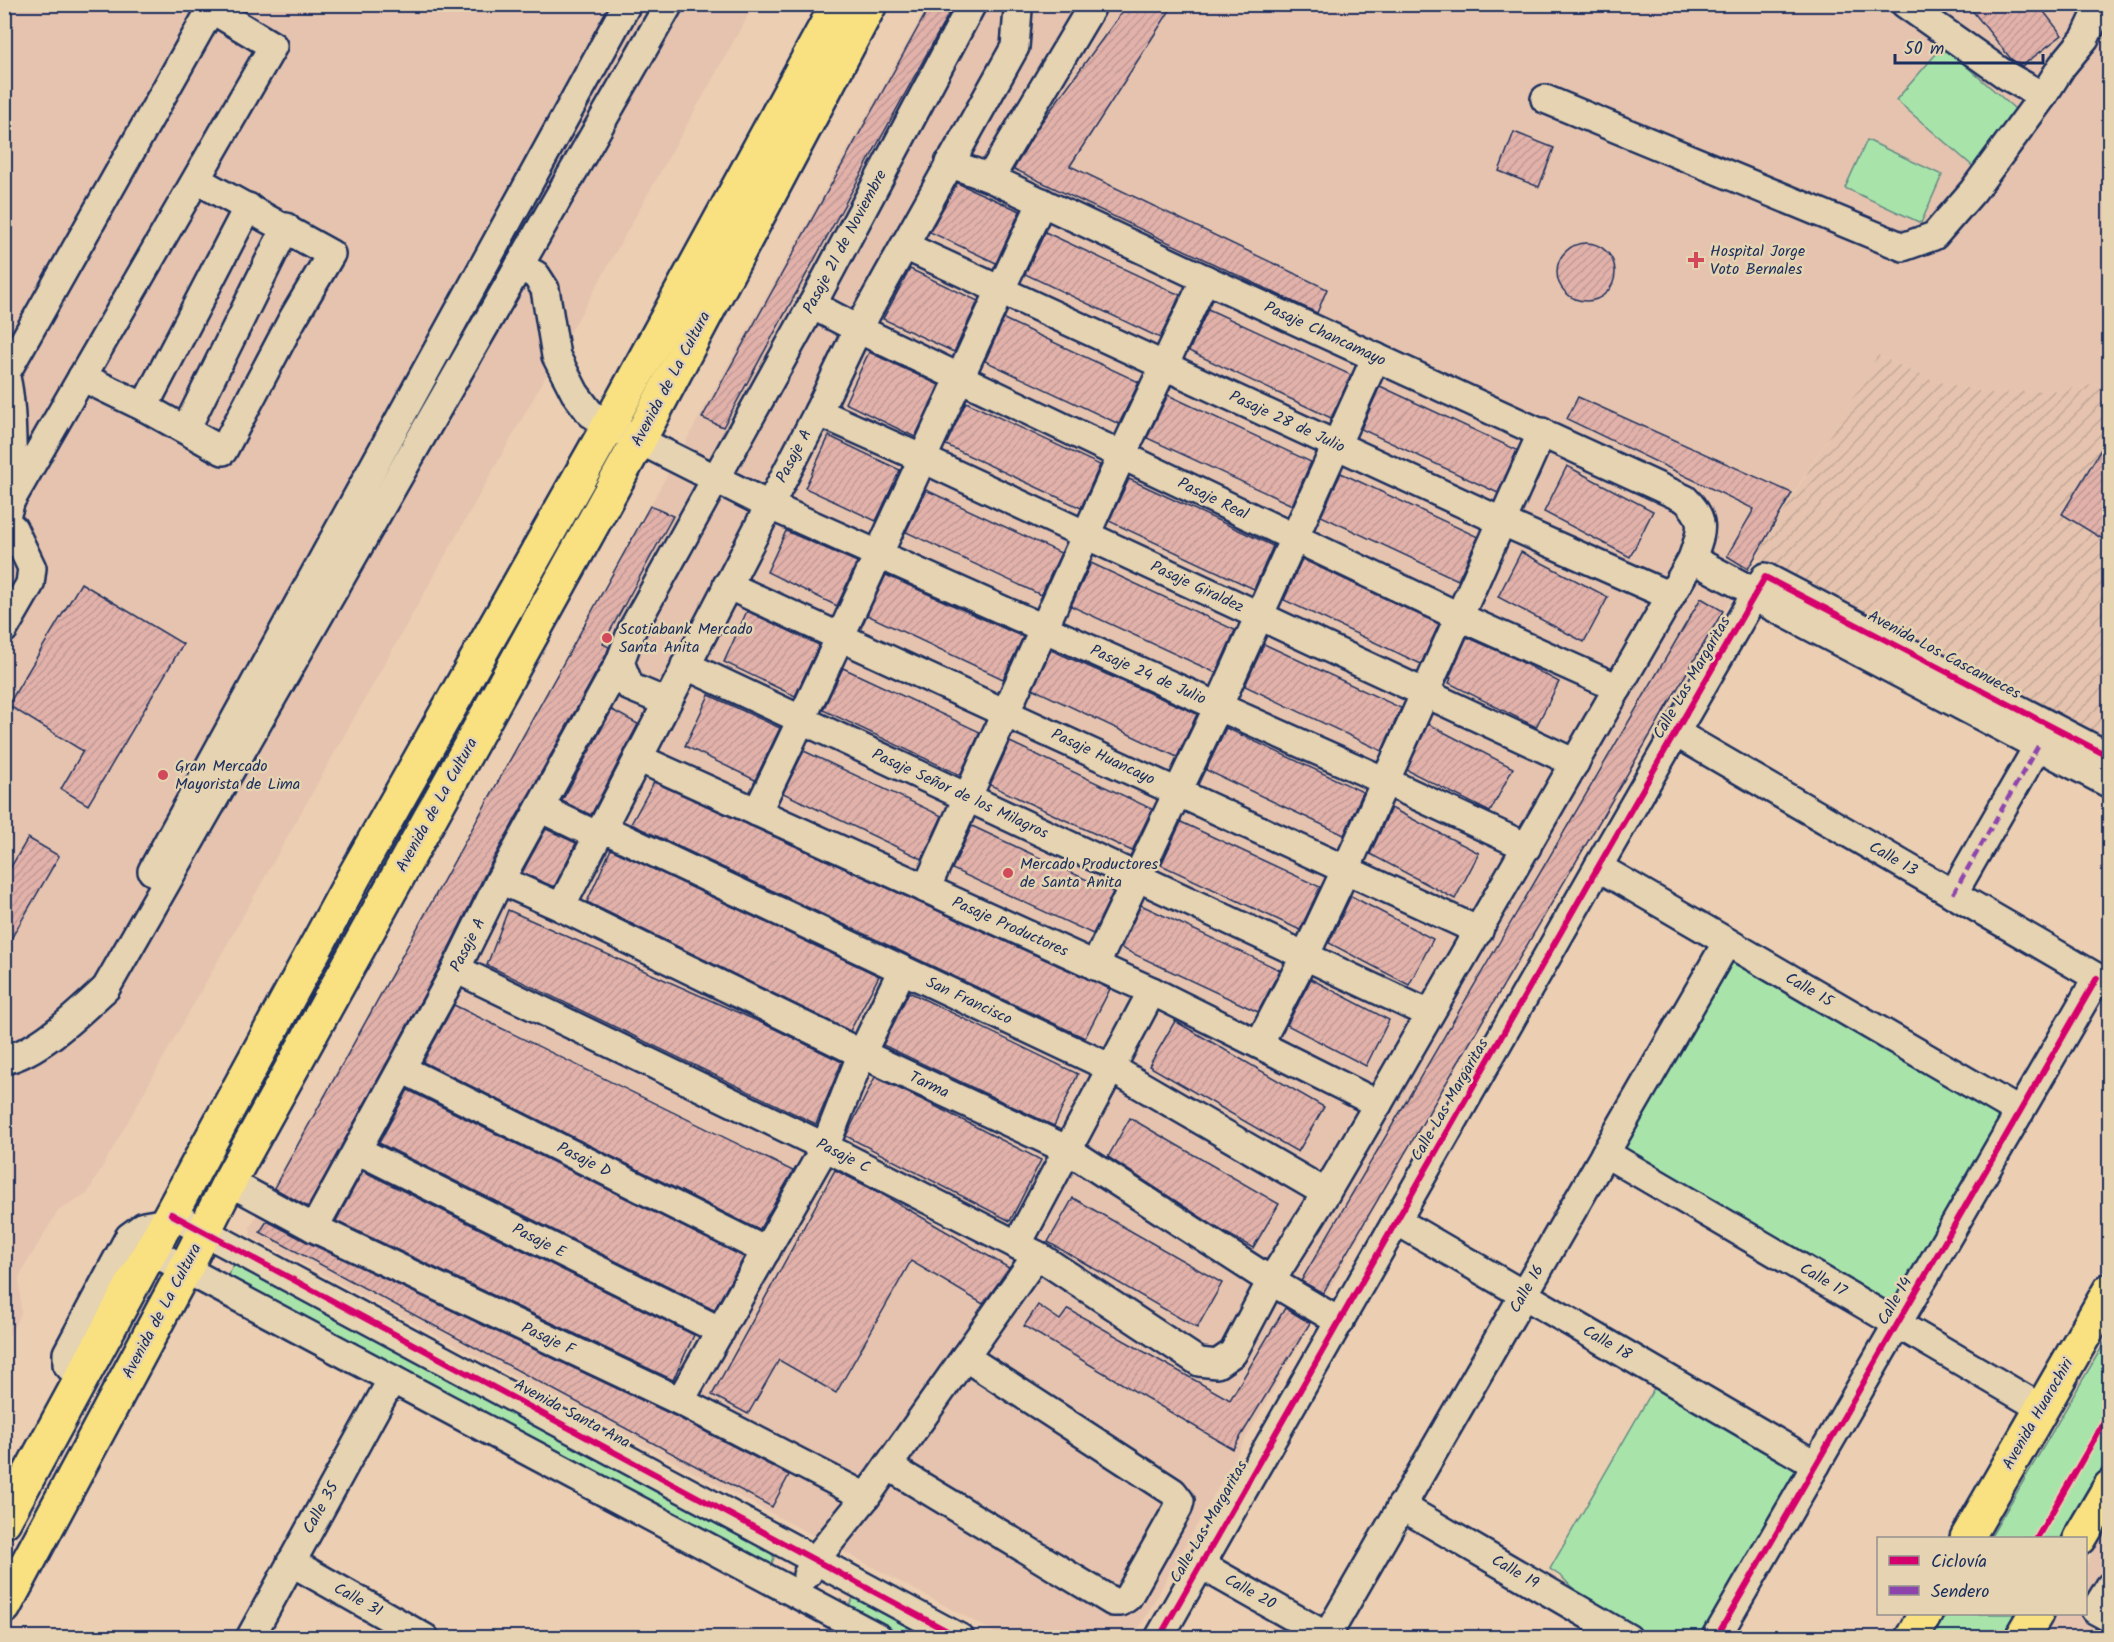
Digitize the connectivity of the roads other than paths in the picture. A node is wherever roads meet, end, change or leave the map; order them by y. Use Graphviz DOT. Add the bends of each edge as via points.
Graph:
graph roads {
  1 [pos="627,4"];
  2 [pos="669,4"];
  3 [pos="838,4"];
  4 [pos="870,4"];
  5 [pos="972,4"];
  6 [pos="1016,4"];
  7 [pos="1091,4"];
  8 [pos="1905,4"];
  9 [pos="2101,5"];
  10 [pos="2043,96"];
  11 [pos="1545,99"];
  12 [pos="949,163"];
  13 [pos="990,178"];
  14 [pos="197,180"];
  15 [pos="1042,202"];
  16 [pos="248,207"];
  17 [pos="286,227"];
  18 [pos="905,246"];
  19 [pos="519,266"];
  20 [pos="1205,279"];
  21 [pos="999,291"];
  22 [pos="812,305"];
  23 [pos="858,329"];
  24 [pos="1376,357"];
  25 [pos="1164,365"];
  26 [pos="5,373"];
  27 [pos="82,377"];
  28 [pos="958,378"];
  29 [pos="144,407"];
  30 [pos="818,412"];
  31 [pos="609,425"];
  32 [pos="186,429"];
  33 [pos="1542,432"];
  34 [pos="8,433"];
  35 [pos="639,440"];
  36 [pos="1337,445"];
  37 [pos="1122,455"];
  38 [pos="921,458"];
  39 [pos="716,479"];
  40 [pos="768,506"];
  41 [pos="6,515"];
  42 [pos="1503,522"];
  43 [pos="1085,535"];
  44 [pos="1294,538"];
  45 [pos="877,554"];
  46 [pos="1692,559"];
  47 [pos="727,585"];
  48 [pos="1758,589"];
  49 [pos="1670,596"];
  50 [pos="1259,616"];
  51 [pos="1460,616"];
  52 [pos="4,629"];
  53 [pos="1044,629"];
  54 [pos="841,637"];
  55 [pos="621,662"];
  56 [pos="685,665"];
  57 [pos="1931,677"];
  58 [pos="1618,688"];
  59 [pos="1425,693"];
  60 [pos="666,702"];
  61 [pos="1218,707"];
  62 [pos="1007,713"];
  63 [pos="802,720"];
  64 [pos="1676,733"];
  65 [pos="2038,746"];
  66 [pos="2109,757"];
  67 [pos="638,758"];
  68 [pos="1575,763"];
  69 [pos="1385,781"];
  70 [pos="2109,784"];
  71 [pos="1178,792"];
  72 [pos="969,798"];
  73 [pos="540,808"];
  74 [pos="757,812"];
  75 [pos="600,832"];
  76 [pos="1527,847"];
  77 [pos="1598,867"];
  78 [pos="1346,869"];
  79 [pos="1136,877"];
  80 [pos="500,880"];
  81 [pos="926,889"];
  82 [pos="1953,894"];
  83 [pos="561,907"];
  84 [pos="1479,931"];
  85 [pos="1727,942"];
  86 [pos="1305,956"];
  87 [pos="1095,966"];
  88 [pos="456,969"];
  89 [pos="902,970"];
  90 [pos="2103,981"];
  91 [pos="1152,991"];
  92 [pos="1430,1014"];
  93 [pos="69,1023"];
  94 [pos="1259,1044"];
  95 [pos="862,1053"];
  96 [pos="7,1064"];
  97 [pos="1111,1068"];
  98 [pos="402,1069"];
  99 [pos="1378,1104"];
  100 [pos="2020,1112"];
  101 [pos="825,1147"];
  102 [pos="357,1150"];
  103 [pos="1068,1150"];
  104 [pos="1605,1153"];
  105 [pos="229,1182"];
  106 [pos="1326,1193"];
  107 [pos="169,1218"];
  108 [pos="1397,1221"];
  109 [pos="314,1228"];
  110 [pos="204,1231"];
  111 [pos="1027,1250"];
  112 [pos="151,1251"];
  113 [pos="766,1251"];
  114 [pos="185,1269"];
  115 [pos="1271,1281"];
  116 [pos="2109,1290"];
  117 [pos="1524,1295"];
  118 [pos="1340,1322"];
  119 [pos="1897,1324"];
  120 [pos="721,1331"];
  121 [pos="965,1357"];
  122 [pos="392,1379"];
  123 [pos="81,1380"];
  124 [pos="680,1401"];
  125 [pos="2041,1408"];
  126 [pos="1816,1465"];
  127 [pos="888,1466"];
  128 [pos="2109,1487"];
  129 [pos="866,1497"];
  130 [pos="1401,1506"];
  131 [pos="4,1521"];
  132 [pos="1968,1537"];
  133 [pos="2081,1537"];
  134 [pos="815,1560"];
  135 [pos="291,1562"];
  136 [pos="1201,1565"];
  137 [pos="2109,1586"];
  138 [pos="798,1594"];
  139 [pos="4,1607"];
  140 [pos="1924,1615"];
  141 [pos="2035,1615"];
  142 [pos="2109,1618"];
  143 [pos="861,1633"];
  144 [pos="1329,1637"];
  145 [pos="250,1638"];
  146 [pos="425,1638"];
  147 [pos="960,1638"];
  148 [pos="1159,1638"];
  149 [pos="1628,1638"];
  150 [pos="1716,1638"];
  151 [pos="1912,1638"];
  152 [pos="2022,1638"];
  1 -- 93 [label="street"];
  2 -- 19 [label="street"];
  3 -- 31 [label="main road, Avenida de La Cultura"];
  4 -- 35 [label="main road, Avenida de La Cultura"];
  5 -- 22 [label="street, Pasaje 21 de Noviembre"];
  6 -- 12 [label="street, Pasaje A" via="1015,47"];
  7 -- 13 [label="street"];
  8 -- 10 [label="street" via="2007,76"];
  9 -- 10 [label="street" via="2085,38"];
  10 -- 11 [label="street" via="1974,192 1934,236 1903,247"];
  12 -- 13 [label="street, Pasaje Chancamayo"];
  12 -- 18 [label="street, Pasaje A"];
  13 -- 15 [label="street, Pasaje Chancamayo"];
  14 -- 16 [label="street"];
  14 -- 26 [label="street" via="273,46 211,9"];
  14 -- 27 [label="street"];
  15 -- 20 [label="street, Pasaje Chancamayo"];
  15 -- 21 [label="street"];
  16 -- 17 [label="street"];
  16 -- 29 [label="street"];
  17 -- 32 [label="street"];
  17 -- 32 [label="street" via="330,252 330,257 223,451"];
  18 -- 21 [label="street, Pasaje 28 de Julio"];
  18 -- 23 [label="street, Pasaje A"];
  19 -- 31 [label="street, Pasaje 24 de Julio" via="536,275 545,289 556,356 575,393 590,413"];
  19 -- 93 [label="street" via="106,988"];
  20 -- 24 [label="street, Pasaje Chancamayo"];
  20 -- 25 [label="street"];
  21 -- 25 [label="street, Pasaje 28 de Julio"];
  21 -- 28 [label="street"];
  22 -- 23 [label="street, Pasaje Real"];
  22 -- 39 [label="street, Pasaje 21 de Noviembre"];
  23 -- 28 [label="street, Pasaje Real"];
  23 -- 30 [label="street, Pasaje A"];
  24 -- 33 [label="street, Pasaje Chancamayo"];
  24 -- 36 [label="street"];
  25 -- 36 [label="street, Pasaje 28 de Julio"];
  25 -- 37 [label="street"];
  26 -- 34 [label="street"];
  27 -- 29 [label="street"];
  27 -- 41 [label="street"];
  28 -- 37 [label="street, Pasaje Real"];
  28 -- 38 [label="street"];
  29 -- 32 [label="street"];
  30 -- 38 [label="street, Pasaje Giraldez"];
  30 -- 40 [label="street, Pasaje A"];
  31 -- 35 [label="street, Pasaje 24 de Julio"];
  31 -- 107 [label="main road, Avenida de La Cultura" via="355,875"];
  33 -- 42 [label="street"];
  33 -- 46 [label="street, Pasaje Chancamayo" via="1685,499 1698,511 1702,528"];
  34 -- 41 [label="street" via="12,472"];
  35 -- 39 [label="street, Pasaje 24 de Julio"];
  35 -- 105 [label="main road, Avenida de La Cultura"];
  36 -- 42 [label="street, Pasaje 28 de Julio"];
  36 -- 44 [label="street"];
  37 -- 43 [label="street"];
  37 -- 44 [label="street, Pasaje Real"];
  38 -- 43 [label="street, Pasaje Giraldez"];
  38 -- 45 [label="street"];
  39 -- 40 [label="street, Pasaje 24 de Julio"];
  39 -- 55 [label="street, Pasaje 21 de Noviembre" via="632,630"];
  40 -- 45 [label="street, Pasaje 24 de Julio"];
  40 -- 47 [label="street, Pasaje A"];
  41 -- 52 [label="street" via="32,568 30,584"];
  42 -- 49 [label="street, Pasaje 28 de Julio"];
  42 -- 51 [label="street"];
  43 -- 50 [label="street, Pasaje Giraldez"];
  43 -- 53 [label="street"];
  44 -- 50 [label="street"];
  44 -- 51 [label="street, Pasaje Real"];
  45 -- 53 [label="street, Pasaje 24 de Julio"];
  45 -- 54 [label="street"];
  46 -- 48 [label="street, Avenida Los Cascanueces"];
  46 -- 49 [label="street"];
  47 -- 54 [label="street, Pasaje Huancayo"];
  47 -- 56 [label="street, Pasaje A"];
  48 -- 57 [label="street, Avenida Los Cascanueces"];
  48 -- 64 [label="street, Calle Las Margaritas"];
  49 -- 58 [label="street"];
  50 -- 59 [label="street, Pasaje Giraldez"];
  50 -- 61 [label="street"];
  51 -- 58 [label="street, Pasaje Real"];
  51 -- 59 [label="street"];
  53 -- 61 [label="street, Pasaje 24 de Julio"];
  53 -- 62 [label="street"];
  54 -- 62 [label="street, Pasaje Huancayo"];
  54 -- 63 [label="street"];
  55 -- 60 [label="street" via="630,687"];
  55 -- 73 [label="street, Pasaje A"];
  56 -- 60 [label="street, Pasaje A"];
  56 -- 63 [label="street, Pasaje Señor de los Milagros"];
  57 -- 65 [label="street, Avenida Los Cascanueces"];
  57 -- 66 [label="street, Avenida Los Cascanueces"];
  58 -- 68 [label="street"];
  59 -- 68 [label="street, Pasaje Giraldez"];
  59 -- 69 [label="street"];
  60 -- 67 [label="street, Pasaje A"];
  61 -- 69 [label="street, Pasaje 24 de Julio"];
  61 -- 71 [label="street"];
  62 -- 71 [label="street, Pasaje Huancayo"];
  62 -- 72 [label="street"];
  63 -- 72 [label="street, Pasaje Señor de los Milagros"];
  63 -- 74 [label="street"];
  64 -- 77 [label="street, Calle Las Margaritas"];
  64 -- 82 [label="street, Calle 13"];
  65 -- 70 [label="street, Avenida Los Cascanueces"];
  65 -- 82 [label="street"];
  67 -- 74 [label="street, Pasaje Productores"];
  67 -- 75 [label="street, Pasaje A"];
  68 -- 76 [label="street"];
  69 -- 76 [label="street, Pasaje 24 de Julio"];
  69 -- 78 [label="street"];
  71 -- 78 [label="street, Pasaje Huancayo"];
  71 -- 79 [label="street"];
  72 -- 79 [label="street, Pasaje Señor de los Milagros"];
  72 -- 81 [label="street"];
  73 -- 75 [label="street, San Francisco"];
  73 -- 80 [label="street, Pasaje A"];
  74 -- 81 [label="street, Pasaje Productores"];
  75 -- 83 [label="street, Pasaje A"];
  75 -- 89 [label="street, San Francisco"];
  76 -- 84 [label="street"];
  77 -- 85 [label="street, Calle 15"];
  77 -- 108 [label="street, Calle Las Margaritas"];
  78 -- 84 [label="street, Pasaje Huancayo"];
  78 -- 86 [label="street"];
  79 -- 86 [label="street, Pasaje Señor de los Milagros"];
  79 -- 87 [label="street"];
  80 -- 83 [label="street, Tarma"];
  80 -- 88 [label="street, Pasaje A"];
  81 -- 87 [label="street, Pasaje Productores"];
  82 -- 90 [label="street, Calle 13"];
  83 -- 95 [label="street, Tarma"];
  84 -- 92 [label="street"];
  85 -- 100 [label="street, Calle 15"];
  85 -- 104 [label="street, Calle 16"];
  86 -- 92 [label="street, Pasaje Señor de los Milagros"];
  86 -- 94 [label="street"];
  87 -- 91 [label="street, Pasaje Productores"];
  88 -- 98 [label="street, Pasaje A"];
  88 -- 101 [label="street, Pasaje C"];
  89 -- 95 [label="street"];
  89 -- 97 [label="street, San Francisco"];
  90 -- 100 [label="street, Calle 14"];
  91 -- 94 [label="street, Pasaje Productores"];
  91 -- 97 [label="street"];
  92 -- 99 [label="street"];
  93 -- 96 [label="street"];
  94 -- 99 [label="street, Pasaje Productores"];
  95 -- 101 [label="street"];
  95 -- 103 [label="street, Tarma"];
  97 -- 103 [label="street"];
  97 -- 106 [label="street, San Francisco"];
  98 -- 102 [label="street, Pasaje A"];
  98 -- 113 [label="street, Pasaje D"];
  99 -- 106 [label="street"];
  100 -- 119 [label="street, Calle 14"];
  101 -- 111 [label="street, Pasaje C"];
  101 -- 113 [label="street"];
  102 -- 109 [label="street, Pasaje A"];
  102 -- 120 [label="street, Pasaje E"];
  103 -- 111 [label="street"];
  103 -- 115 [label="street, Tarma"];
  104 -- 117 [label="street, Calle 16"];
  104 -- 119 [label="street, Calle 17"];
  105 -- 109 [label="street, Pasaje F"];
  105 -- 110 [label="main road, Avenida de La Cultura"];
  106 -- 115 [label="street"];
  107 -- 110 [label="street, Avenida Santa Ana"];
  107 -- 112 [label="main road, Avenida de La Cultura"];
  107 -- 123 [label="street" via="144,1226 129,1237 117,1257 67,1353 68,1364"];
  108 -- 117 [label="street, Calle 18"];
  108 -- 118 [label="street, Calle Las Margaritas"];
  109 -- 124 [label="street, Pasaje F"];
  110 -- 114 [label="main road, Avenida de La Cultura"];
  110 -- 134 [label="street, Avenida Santa Ana"];
  111 -- 115 [label="street, Pasaje C" via="1198,1362 1217,1364 1233,1353"];
  111 -- 121 [label="street"];
  112 -- 114 [label="street"];
  112 -- 123 [label="main road, Avenida de La Cultura"];
  113 -- 120 [label="street"];
  114 -- 122 [label="street"];
  114 -- 139 [label="main road, Avenida de La Cultura"];
  115 -- 118 [label="street, Tarma"];
  116 -- 125 [label="main road, Avenida Huarochiri"];
  117 -- 126 [label="street, Calle 18"];
  117 -- 130 [label="street, Calle 16"];
  118 -- 136 [label="street, Calle Las Margaritas"];
  119 -- 125 [label="street, Calle 17"];
  119 -- 126 [label="street, Calle 14"];
  120 -- 124 [label="street"];
  121 -- 127 [label="street"];
  121 -- 127 [label="street" via="1173,1492 1180,1501 1128,1597 1113,1602"];
  122 -- 135 [label="street, Calle 35"];
  122 -- 138 [label="street"];
  123 -- 131 [label="main road, Avenida de La Cultura"];
  124 -- 129 [label="street, Pasaje F"];
  125 -- 132 [label="main road, Avenida Huarochiri"];
  126 -- 150 [label="street, Calle 14"];
  127 -- 129 [label="street"];
  128 -- 133 [label="main road"];
  129 -- 134 [label="street"];
  130 -- 144 [label="street, Calle 16"];
  130 -- 149 [label="street, Calle 19"];
  134 -- 138 [label="street"];
  134 -- 147 [label="street, Avenida Santa Ana"];
  135 -- 145 [label="street, Calle 35"];
  135 -- 146 [label="street, Calle 31"];
  136 -- 144 [label="street, Calle 20"];
  136 -- 148 [label="street, Calle Las Margaritas"];
  137 -- 142 [label="street" via="2095,1610"];
  138 -- 143 [label="street"];
  140 -- 151 [label="main road"];
  141 -- 152 [label="main road"];
}
